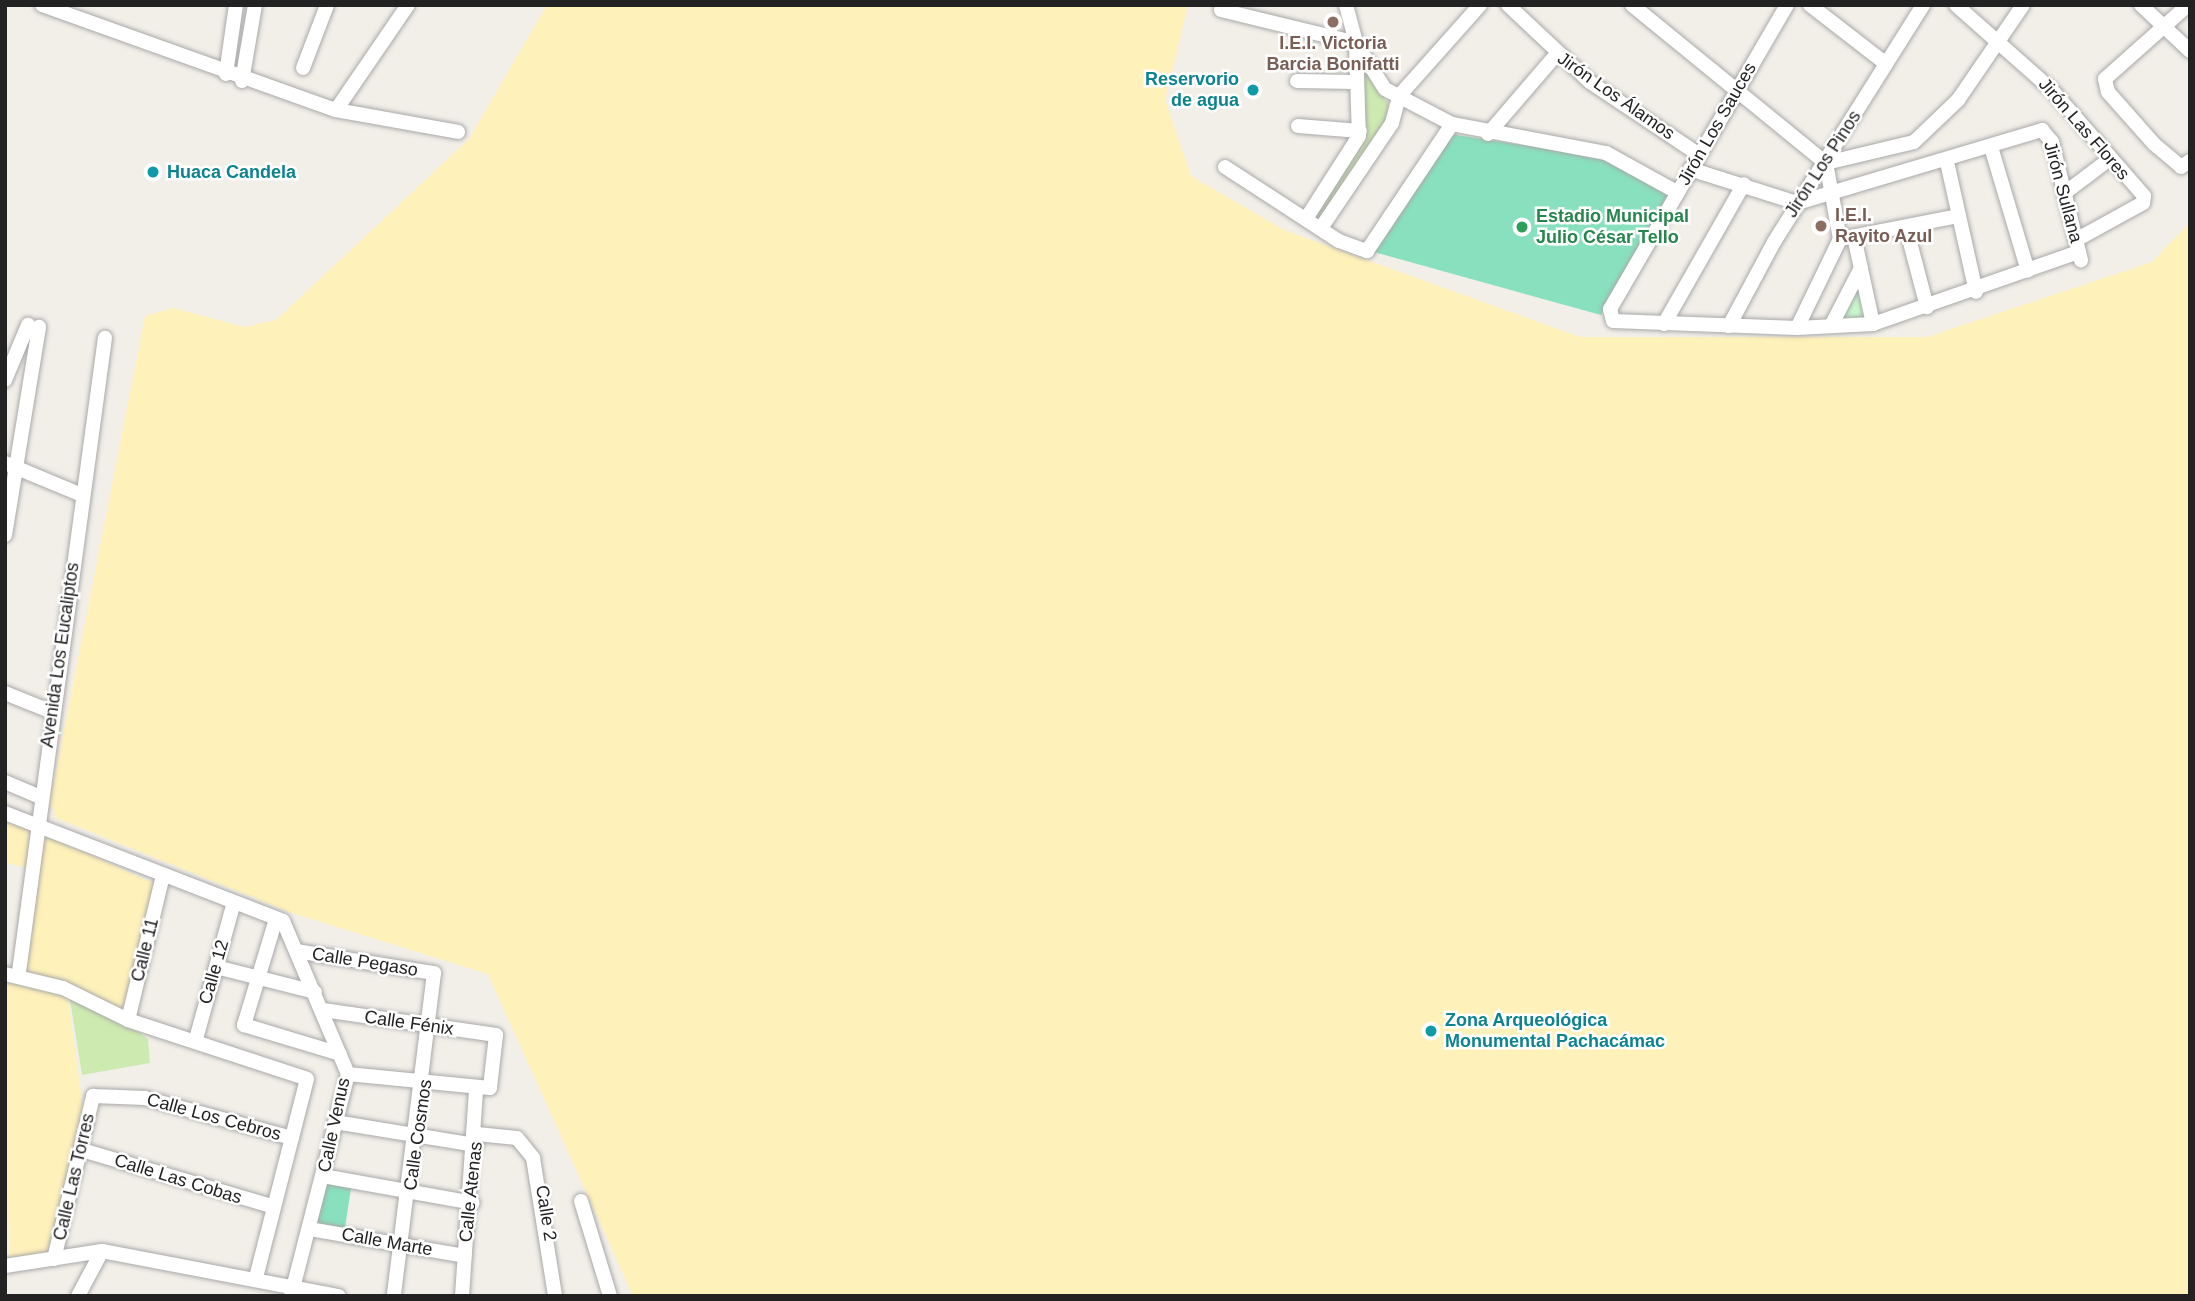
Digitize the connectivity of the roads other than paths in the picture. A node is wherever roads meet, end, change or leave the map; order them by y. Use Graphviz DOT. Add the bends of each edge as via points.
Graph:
graph roads {
  1 [pos="42,5"];
  2 [pos="236,5"];
  3 [pos="255,5"];
  4 [pos="327,5"];
  5 [pos="408,5"];
  6 [pos="1480,5"];
  7 [pos="1508,5"];
  8 [pos="1632,5"];
  9 [pos="1787,5"];
  10 [pos="1810,5"];
  11 [pos="1923,5"];
  12 [pos="1956,5"];
  13 [pos="2023,5"];
  14 [pos="2141,5"];
  15 [pos="2188,5"];
  16 [pos="1351,9"];
  17 [pos="1220,10"];
  18 [pos="2166,26"];
  19 [pos="1997,41"];
  20 [pos="1356,43"];
  21 [pos="2190,51"];
  22 [pos="1556,55"];
  23 [pos="1886,64"];
  24 [pos="303,68"];
  25 [pos="226,74"];
  26 [pos="242,81"];
  27 [pos="1297,81"];
  28 [pos="1355,82"];
  29 [pos="1736,91"];
  30 [pos="1399,96"];
  31 [pos="336,110"];
  32 [pos="1452,124"];
  33 [pos="1298,126"];
  34 [pos="1360,131"];
  35 [pos="458,132"];
  36 [pos="1488,134"];
  37 [pos="1991,146"];
  38 [pos="1698,153"];
  39 [pos="2107,161"];
  40 [pos="1947,162"];
  41 [pos="1826,163"];
  42 [pos="2185,164"];
  43 [pos="1224,167"];
  44 [pos="1690,169"];
  45 [pos="1744,184"];
  46 [pos="1677,192"];
  47 [pos="1829,192"];
  48 [pos="2066,192"];
  49 [pos="1797,203"];
  50 [pos="1958,216"];
  51 [pos="1306,219"];
  52 [pos="1906,227"];
  53 [pos="1321,229"];
  54 [pos="1848,240"];
  55 [pos="2079,251"];
  56 [pos="1860,268"];
  57 [pos="2028,271"];
  58 [pos="1976,292"];
  59 [pos="1927,307"];
  60 [pos="1664,324"];
  61 [pos="1873,324"];
  62 [pos="1729,326"];
  63 [pos="1831,326"];
  64 [pos="1797,328"];
  65 [pos="105,338"];
  66 [pos="5,380"];
  67 [pos="10,465"];
  68 [pos="82,495"];
  69 [pos="5,535"];
  70 [pos="5,693"];
  71 [pos="52,712"];
  72 [pos="5,782"];
  73 [pos="41,797"];
  74 [pos="5,813"];
  75 [pos="37,827"];
  76 [pos="162,879"];
  77 [pos="233,906"];
  78 [pos="279,920"];
  79 [pos="296,951"];
  80 [pos="215,967"];
  81 [pos="12,973"];
  82 [pos="434,974"];
  83 [pos="258,978"];
  84 [pos="315,992"];
  85 [pos="323,1010"];
  86 [pos="128,1020"];
  87 [pos="432,1026"];
  88 [pos="496,1035"];
  89 [pos="196,1039"];
  90 [pos="340,1054"];
  91 [pos="348,1074"];
  92 [pos="425,1083"];
  93 [pos="483,1088"];
  94 [pos="93,1096"];
  95 [pos="335,1122"];
  96 [pos="417,1135"];
  97 [pos="292,1138"];
  98 [pos="477,1139"];
  99 [pos="82,1150"];
  100 [pos="323,1176"];
  101 [pos="410,1191"];
  102 [pos="580,1201"];
  103 [pos="473,1203"];
  104 [pos="274,1208"];
  105 [pos="310,1229"];
  106 [pos="404,1245"];
  107 [pos="102,1251"];
  108 [pos="465,1256"];
  109 [pos="54,1259"];
  110 [pos="5,1266"];
  111 [pos="256,1278"];
  112 [pos="293,1291"];
  113 [pos="78,1296"];
  114 [pos="339,1296"];
  115 [pos="394,1296"];
  116 [pos="463,1296"];
  117 [pos="555,1296"];
  118 [pos="610,1296"];
  1 -- 25 [label="street"];
  2 -- 25 [label="street"];
  3 -- 26 [label="street"];
  4 -- 24 [label="street"];
  5 -- 31 [label="street"];
  6 -- 30 [label="street"];
  7 -- 22 [label="street, Jirón Los Álamos"];
  8 -- 29 [label="street"];
  9 -- 29 [label="street, Jirón Los Sauces"];
  10 -- 23 [label="street"];
  11 -- 23 [label="street, Jirón Los Pinos"];
  12 -- 19 [label="street, Jirón Las Flores"];
  13 -- 19 [label="street"];
  14 -- 18 [label="street"];
  15 -- 18 [label="street"];
  16 -- 20 [label="street"];
  17 -- 20 [label="street"];
  18 -- 21 [label="street"];
  18 -- 42 [label="street" via="2105,79 2137,127"];
  19 -- 39 [label="street, Jirón Las Flores" via="2051,89"];
  19 -- 41 [label="street" via="1958,100 1914,142"];
  20 -- 28 [label="street"];
  20 -- 30 [label="street" via="1385,89"];
  22 -- 36 [label="street"];
  22 -- 38 [label="street, Jirón Los Álamos"];
  23 -- 41 [label="street, Jirón Los Pinos"];
  25 -- 26 [label="street"];
  26 -- 31 [label="street"];
  27 -- 28 [label="street"];
  28 -- 34 [label="street"];
  29 -- 38 [label="street, Jirón Los Sauces"];
  29 -- 41 [label="street"];
  30 -- 32 [label="street"];
  30 -- 53 [label="street" via="1392,123"];
  31 -- 35 [label="street"];
  32 -- 36 [label="street"];
  32 -- 53 [label="street" via="1367,251"];
  33 -- 34 [label="street"];
  34 -- 51 [label="street"];
  36 -- 46 [label="street" via="1606,153"];
  37 -- 40 [label="street"];
  37 -- 48 [label="street, Jirón Sullana" via="2036,130 2052,142"];
  37 -- 57 [label="street"];
  38 -- 44 [label="street, Jirón Los Sauces"];
  39 -- 48 [label="street"];
  39 -- 55 [label="street, Jirón Las Flores" via="2145,200"];
  40 -- 47 [label="street"];
  40 -- 50 [label="street"];
  41 -- 47 [label="street"];
  41 -- 49 [label="street, Jirón Los Pinos"];
  43 -- 51 [label="street"];
  44 -- 45 [label="street"];
  44 -- 46 [label="street, Jirón Los Sauces"];
  45 -- 49 [label="street"];
  45 -- 60 [label="street"];
  46 -- 60 [label="street, Jirón Los Sauces" via="1610,318"];
  47 -- 49 [label="street"];
  47 -- 54 [label="street"];
  48 -- 55 [label="street, Jirón Sullana"];
  49 -- 62 [label="street, Jirón Los Pinos"];
  50 -- 52 [label="street"];
  50 -- 58 [label="street"];
  51 -- 53 [label="street"];
  52 -- 54 [label="street"];
  52 -- 59 [label="street"];
  54 -- 56 [label="street"];
  54 -- 64 [label="street"];
  55 -- 57 [label="street"];
  56 -- 61 [label="street"];
  56 -- 63 [label="street"];
  57 -- 58 [label="street"];
  58 -- 59 [label="street"];
  59 -- 61 [label="street"];
  60 -- 62 [label="street"];
  61 -- 63 [label="street"];
  62 -- 64 [label="street"];
  63 -- 64 [label="street"];
  65 -- 68 [label="street, Avenida Los Eucaliptos"];
  66 -- 67 [label="street" via="34,326"];
  67 -- 68 [label="street"];
  67 -- 69 [label="street"];
  68 -- 71 [label="street, Avenida Los Eucaliptos"];
  70 -- 71 [label="street"];
  71 -- 73 [label="street, Avenida Los Eucaliptos"];
  72 -- 73 [label="street"];
  73 -- 75 [label="street, Avenida Los Eucaliptos"];
  74 -- 75 [label="street"];
  75 -- 76 [label="street"];
  75 -- 81 [label="street, Avenida Los Eucaliptos"];
  76 -- 77 [label="street"];
  76 -- 86 [label="street, Calle 11"];
  77 -- 78 [label="street"];
  77 -- 80 [label="street, Calle 12"];
  78 -- 79 [label="street, Calle Venus"];
  78 -- 83 [label="street"];
  79 -- 82 [label="street, Calle Pegaso"];
  79 -- 84 [label="street, Calle Venus"];
  80 -- 83 [label="street"];
  80 -- 89 [label="street, Calle 12"];
  81 -- 86 [label="street"];
  82 -- 87 [label="street, Calle Cosmos"];
  83 -- 84 [label="street"];
  83 -- 90 [label="street" via="244,1025"];
  84 -- 85 [label="street, Calle Venus"];
  85 -- 87 [label="street, Calle Fénix"];
  85 -- 90 [label="street, Calle Venus"];
  86 -- 89 [label="street"];
  87 -- 88 [label="street, Calle Fénix"];
  87 -- 92 [label="street, Calle Cosmos"];
  88 -- 93 [label="street, Calle Atenas"];
  89 -- 97 [label="street" via="307,1079"];
  90 -- 91 [label="street, Calle Venus"];
  91 -- 92 [label="street"];
  91 -- 95 [label="street, Calle Venus"];
  92 -- 93 [label="street"];
  92 -- 96 [label="street, Calle Cosmos"];
  93 -- 98 [label="street, Calle Atenas"];
  94 -- 97 [label="street, Calle Los Cebros" via="145,1098"];
  94 -- 99 [label="street, Calle Las Torres"];
  95 -- 96 [label="street"];
  95 -- 100 [label="street, Calle Venus"];
  96 -- 98 [label="street"];
  96 -- 101 [label="street, Calle Cosmos"];
  97 -- 104 [label="street"];
  98 -- 103 [label="street, Calle Atenas"];
  98 -- 117 [label="street, Calle 2" via="517,1138 540,1175"];
  99 -- 104 [label="street, Calle Las Cobas"];
  99 -- 109 [label="street, Calle Las Torres"];
  100 -- 101 [label="street"];
  100 -- 105 [label="street, Calle Venus"];
  101 -- 103 [label="street"];
  101 -- 106 [label="street, Calle Cosmos"];
  102 -- 118 [label="street"];
  103 -- 108 [label="street, Calle Atenas"];
  104 -- 111 [label="street"];
  105 -- 106 [label="street, Calle Marte"];
  105 -- 112 [label="street, Calle Venus"];
  106 -- 108 [label="street, Calle Marte"];
  106 -- 115 [label="street, Calle Cosmos"];
  107 -- 109 [label="street"];
  107 -- 111 [label="street"];
  107 -- 113 [label="street"];
  108 -- 116 [label="street, Calle Atenas"];
  109 -- 110 [label="street"];
  111 -- 112 [label="street"];
  112 -- 114 [label="street"];
}
